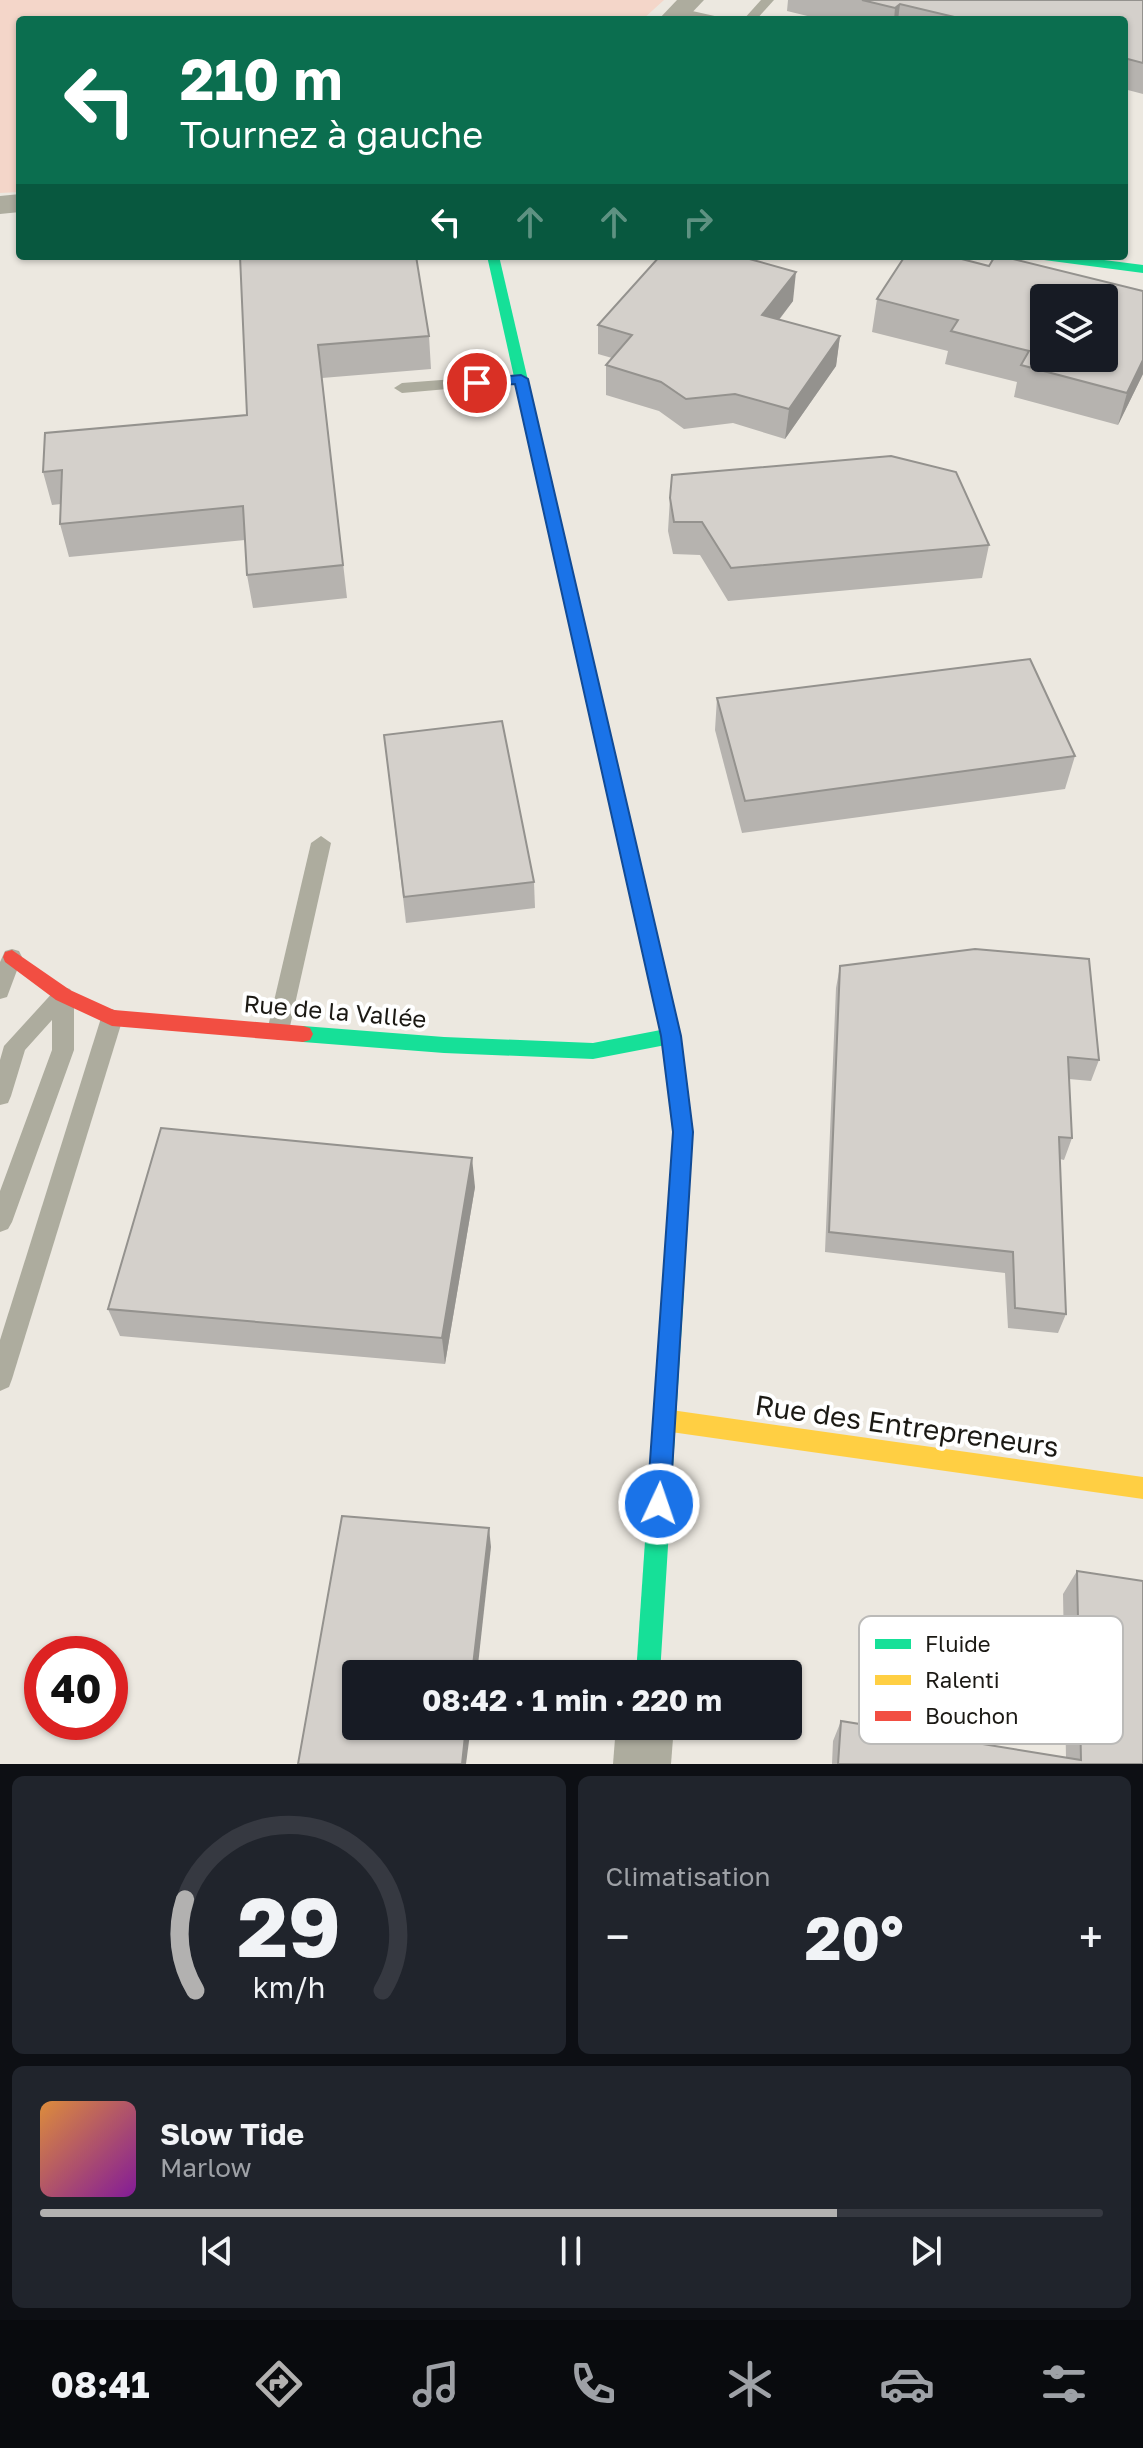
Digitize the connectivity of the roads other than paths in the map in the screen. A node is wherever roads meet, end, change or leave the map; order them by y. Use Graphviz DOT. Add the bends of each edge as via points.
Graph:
graph roads {
  1 [pos="768,0"];
  2 [pos="680,11"];
  3 [pos="699,16"];
  4 [pos="753,16"];
  5 [pos="1074,260"];
  6 [pos="491,261"];
  7 [pos="1143,269"];
  8 [pos="521,379"];
  9 [pos="402,388"];
  10 [pos="321,843"];
  11 [pos="3,955"];
  12 [pos="0,991"];
  13 [pos="63,995"];
  14 [pos="112,1018"];
  15 [pos="278,1031"];
  16 [pos="671,1036"];
  17 [pos="0,1096"];
  18 [pos="0,1222"];
  19 [pos="0,1379"];
  20 [pos="664,1420"];
  21 [pos="1143,1488"];
  22 [pos="649,1660"];
  23 [pos="644,1740"];
  24 [pos="642,1764"];
  1 -- 4 [label="lane"];
  2 -- 3 [label="lane"];
  5 -- 7 [label="street"];
  6 -- 8 [label="street"];
  8 -- 9 [label="lane"];
  8 -- 16 [label="street"];
  10 -- 15 [label="lane"];
  11 -- 12 [label="lane"];
  11 -- 13 [label="street, Rue de la Vallée"];
  13 -- 14 [label="street, Rue de la Vallée"];
  13 -- 17 [label="lane" via="15,1046"];
  13 -- 18 [label="lane" via="63,1050"];
  14 -- 15 [label="street, Rue de la Vallée"];
  14 -- 19 [label="lane"];
  15 -- 16 [label="street, Rue de la Vallée" via="593,1051"];
  16 -- 20 [label="street" via="683,1132"];
  20 -- 21 [label="street, Rue des Entrepreneurs"];
  20 -- 22 [label="street"];
  23 -- 24 [label="street"];
}
